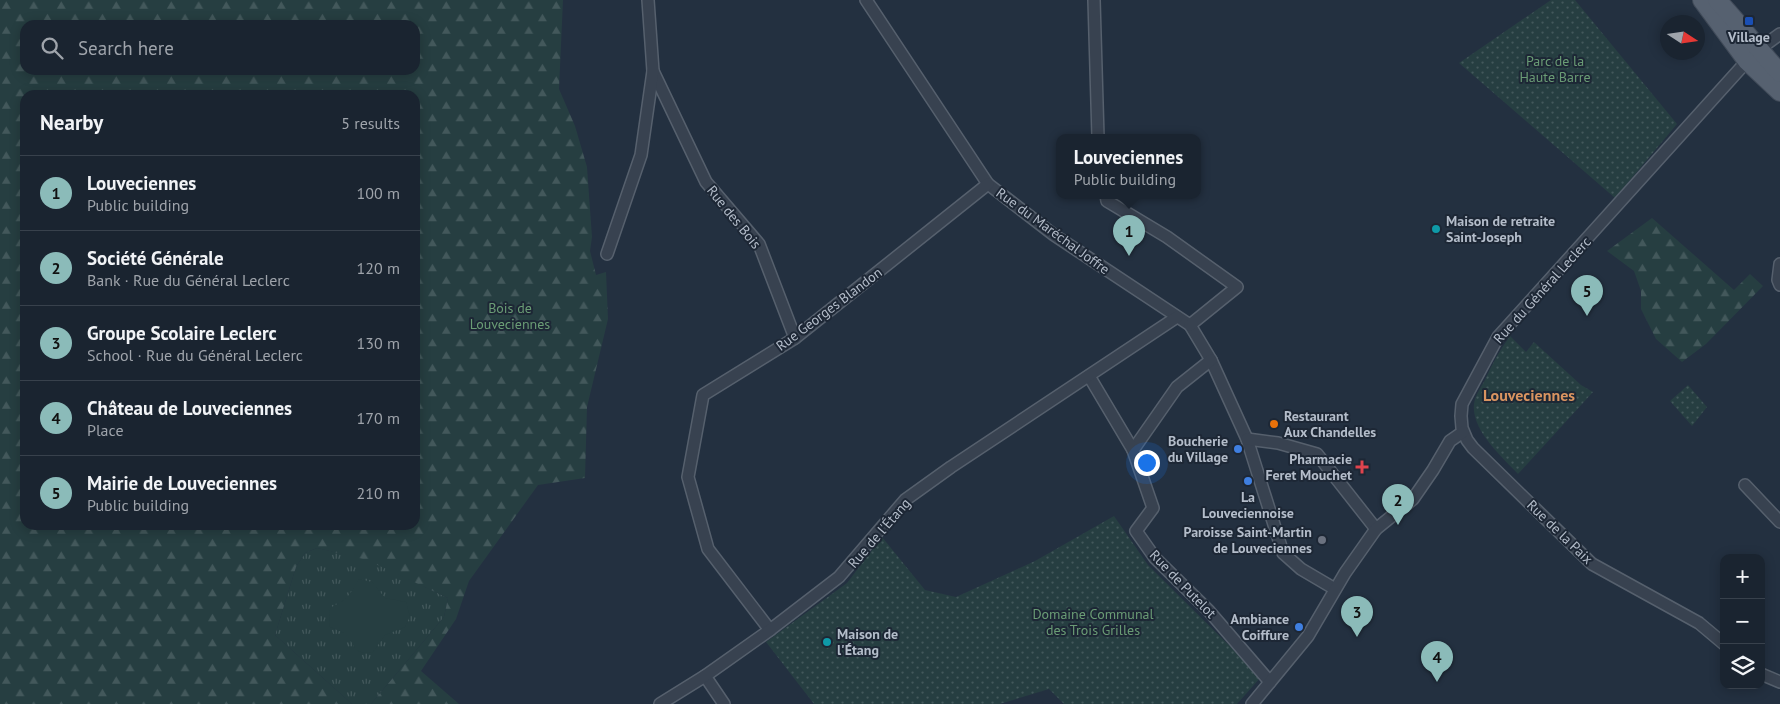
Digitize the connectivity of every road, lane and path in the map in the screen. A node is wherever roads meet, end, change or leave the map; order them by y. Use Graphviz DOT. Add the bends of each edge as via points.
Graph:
graph roads {
  1 [pos="648,0"];
  2 [pos="866,0"];
  3 [pos="1094,0"];
  4 [pos="1702,0"];
  5 [pos="1717,0"];
  6 [pos="1780,34"];
  7 [pos="1752,56"];
  8 [pos="653,72"];
  9 [pos="1780,73"];
  10 [pos="1780,92"];
  11 [pos="1098,134"];
  12 [pos="988,184"];
  13 [pos="1107,199"];
  14 [pos="607,254"];
  15 [pos="1780,264"];
  16 [pos="1780,285"];
  17 [pos="1177,317"];
  18 [pos="1190,325"];
  19 [pos="795,338"];
  20 [pos="1211,360"];
  21 [pos="1089,376"];
  22 [pos="1463,432"];
  23 [pos="1247,439"];
  24 [pos="1133,450"];
  25 [pos="1745,485"];
  26 [pos="1780,522"];
  27 [pos="1376,529"];
  28 [pos="1335,588"];
  29 [pos="770,630"];
  30 [pos="1720,641"];
  31 [pos="705,676"];
  32 [pos="1765,676"];
  33 [pos="1270,682"];
  34 [pos="1780,682"];
  35 [pos="660,704"];
  36 [pos="724,704"];
  37 [pos="1252,704"];
  1 -- 8 [label="street"];
  2 -- 12 [label="street, Rue du Maréchal Joffre"];
  3 -- 11 [label="street"];
  4 -- 7 [label="main road"];
  5 -- 7 [label="main road" via="1735,19"];
  6 -- 7 [label="street, Rue du Général Leclerc"];
  7 -- 9 [label="main road"];
  7 -- 10 [label="main road"];
  7 -- 22 [label="street, Rue du Général Leclerc" via="1498,337 1464,400 1460,416"];
  8 -- 14 [label="street" via="641,155"];
  8 -- 19 [label="street, Rue des Bois" via="706,182 758,244"];
  12 -- 17 [label="street, Rue du Maréchal Joffre" via="1054,235"];
  12 -- 19 [label="street, Rue Georges Blandon"];
  13 -- 18 [label="street" via="1237,287"];
  15 -- 16 [label="street"];
  17 -- 18 [label="street, Rue du Maréchal Joffre"];
  17 -- 21 [label="street, Rue de l'Étang"];
  18 -- 20 [label="street"];
  19 -- 29 [label="street, Rue Georges Blandon" via="703,395 688,477 708,549"];
  20 -- 23 [label="street"];
  20 -- 24 [label="street" via="1176,387"];
  21 -- 24 [label="street"];
  21 -- 29 [label="street, Rue de l'Étang" via="905,500 844,573"];
  22 -- 27 [label="street" via="1450,440 1413,499"];
  22 -- 30 [label="street, Rue de la Paix" via="1473,448 1592,564 1699,623"];
  23 -- 27 [label="street" via="1278,443 1317,454"];
  23 -- 28 [label="street" via="1283,553 1301,569"];
  24 -- 33 [label="street, Rue de Putelot" via="1153,508 1136,531 1155,558 1210,611"];
  25 -- 26 [label="street"];
  27 -- 28 [label="street"];
  28 -- 33 [label="street" via="1308,636"];
  29 -- 31 [label="street, Rue de l'Étang"];
  31 -- 35 [label="street, Rue de l'Étang"];
  31 -- 36 [label="street"];
  32 -- 34 [label="street"];
  33 -- 37 [label="street"];
}
